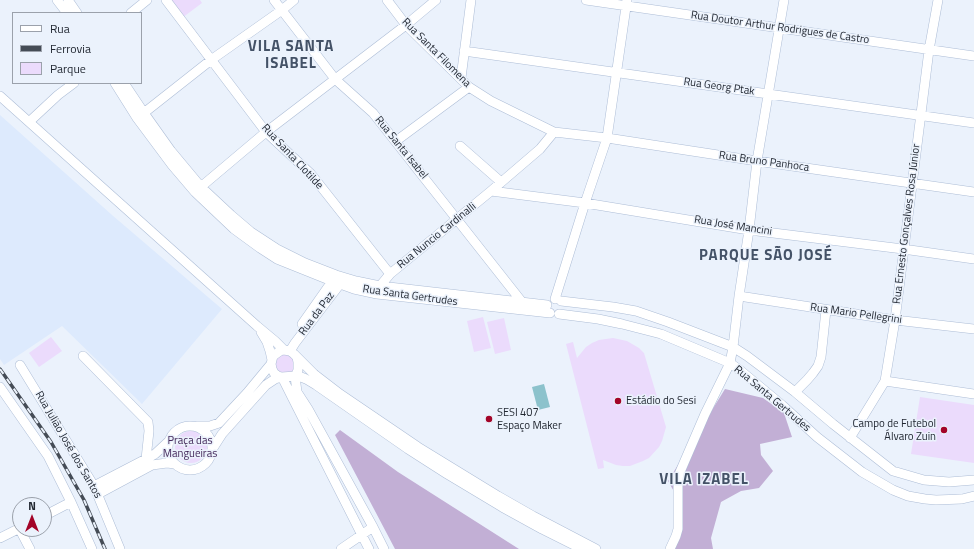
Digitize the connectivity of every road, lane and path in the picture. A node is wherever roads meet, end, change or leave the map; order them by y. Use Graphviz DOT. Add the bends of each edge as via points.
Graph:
graph roads {
  1 [pos="57,0"];
  2 [pos="68,0"];
  3 [pos="147,0"];
  4 [pos="166,0"];
  5 [pos="274,0"];
  6 [pos="294,0"];
  7 [pos="387,0"];
  8 [pos="436,0"];
  9 [pos="471,0"];
  10 [pos="586,0"];
  11 [pos="784,0"];
  12 [pos="938,0"];
  13 [pos="627,3"];
  14 [pos="282,10"];
  15 [pos="66,12"];
  16 [pos="76,12"];
  17 [pos="132,12"];
  18 [pos="406,24"];
  19 [pos="779,28"];
  20 [pos="929,50"];
  21 [pos="464,51"];
  22 [pos="974,56"];
  23 [pos="211,60"];
  24 [pos="617,73"];
  25 [pos="461,78"];
  26 [pos="336,79"];
  27 [pos="73,84"];
  28 [pos="116,84"];
  29 [pos="124,84"];
  30 [pos="469,86"];
  31 [pos="769,95"];
  32 [pos="0,96"];
  33 [pos="140,115"];
  34 [pos="921,116"];
  35 [pos="29,122"];
  36 [pos="974,123"];
  37 [pos="266,132"];
  38 [pos="554,132"];
  39 [pos="607,138"];
  40 [pos="396,141"];
  41 [pos="460,146"];
  42 [pos="757,161"];
  43 [pos="501,182"];
  44 [pos="912,183"];
  45 [pos="198,189"];
  46 [pos="492,191"];
  47 [pos="974,192"];
  48 [pos="585,203"];
  49 [pos="457,219"];
  50 [pos="749,230"];
  51 [pos="903,249"];
  52 [pos="974,259"];
  53 [pos="390,274"];
  54 [pos="338,279"];
  55 [pos="379,290"];
  56 [pos="739,296"];
  57 [pos="558,300"];
  58 [pos="522,302"];
  59 [pos="826,310"];
  60 [pos="552,311"];
  61 [pos="895,320"];
  62 [pos="257,326"];
  63 [pos="974,329"];
  64 [pos="733,347"];
  65 [pos="289,352"];
  66 [pos="83,356"];
  67 [pos="271,362"];
  68 [pos="730,364"];
  69 [pos="20,365"];
  70 [pos="296,376"];
  71 [pos="282,377"];
  72 [pos="885,380"];
  73 [pos="0,387"];
  74 [pos="795,392"];
  75 [pos="974,394"];
  76 [pos="3,398"];
  77 [pos="195,426"];
  78 [pos="850,438"];
  79 [pos="170,440"];
  80 [pos="213,448"];
  81 [pos="146,460"];
  82 [pos="175,464"];
  83 [pos="974,480"];
  84 [pos="94,486"];
  85 [pos="98,494"];
  86 [pos="974,496"];
  87 [pos="71,502"];
  88 [pos="52,512"];
  89 [pos="373,527"];
  90 [pos="12,532"];
  91 [pos="362,535"];
  92 [pos="24,537"];
  93 [pos="0,538"];
  94 [pos="30,549"];
  95 [pos="92,549"];
  96 [pos="120,549"];
  97 [pos="341,549"];
  98 [pos="369,549"];
  99 [pos="384,549"];
  100 [pos="582,549"];
  101 [pos="596,549"];
  102 [pos="670,549"];
  1 -- 15 [label="street"];
  2 -- 16 [label="street"];
  3 -- 17 [label="street"];
  4 -- 23 [label="street, Rua Santa Clotilde"];
  5 -- 14 [label="street, Rua Santa Isabel"];
  6 -- 14 [label="street"];
  7 -- 18 [label="street, Rua Santa Filomena"];
  8 -- 18 [label="street"];
  9 -- 21 [label="street"];
  10 -- 13 [label="street, Rua Doutor Arthur Rodrigues de Castro"];
  11 -- 19 [label="street"];
  12 -- 20 [label="street, Rua Ernesto Gonçalves Rosa Júnior"];
  13 -- 19 [label="street, Rua Doutor Arthur Rodrigues de Castro"];
  13 -- 24 [label="street"];
  14 -- 23 [label="street"];
  14 -- 26 [label="street, Rua Santa Isabel"];
  18 -- 25 [label="street, Rua Santa Filomena"];
  18 -- 26 [label="street"];
  19 -- 20 [label="street, Rua Doutor Arthur Rodrigues de Castro"];
  19 -- 31 [label="street"];
  20 -- 22 [label="street, Rua Doutor Arthur Rodrigues de Castro"];
  20 -- 34 [label="street, Rua Ernesto Gonçalves Rosa Júnior"];
  21 -- 24 [label="street, Rua Georg Ptak"];
  21 -- 25 [label="street"];
  23 -- 33 [label="street"];
  23 -- 37 [label="street, Rua Santa Clotilde"];
  24 -- 31 [label="street, Rua Georg Ptak"];
  24 -- 39 [label="street"];
  25 -- 30 [label="street, Rua Santa Filomena"];
  26 -- 37 [label="street"];
  26 -- 40 [label="street, Rua Santa Isabel" via="373,113"];
  27 -- 35 [label="street"];
  28 -- 33 [label="street, Rua Santa Gertrudes"];
  29 -- 33 [label="street, Rua Santa Gertrudes"];
  30 -- 38 [label="street, Rua Santa Filomena" via="491,101"];
  30 -- 40 [label="street"];
  31 -- 34 [label="street, Rua Georg Ptak"];
  31 -- 42 [label="street"];
  32 -- 35 [label="street"];
  33 -- 45 [label="street, Rua Santa Gertrudes" via="172,165"];
  34 -- 36 [label="street, Rua Georg Ptak"];
  34 -- 44 [label="street, Rua Ernesto Gonçalves Rosa Júnior"];
  35 -- 62 [label="street"];
  37 -- 45 [label="street"];
  37 -- 53 [label="street, Rua Santa Clotilde" via="311,174"];
  38 -- 39 [label="street, Rua Bruno Panhoca"];
  38 -- 43 [label="street, Rua Nuncio Cardinalli" via="540,148"];
  39 -- 42 [label="street, Rua Bruno Panhoca"];
  39 -- 48 [label="street"];
  40 -- 49 [label="street, Rua Santa Isabel"];
  41 -- 43 [label="street"];
  42 -- 44 [label="street, Rua Bruno Panhoca"];
  42 -- 50 [label="street"];
  43 -- 46 [label="street, Rua Nuncio Cardinalli"];
  44 -- 47 [label="street, Rua Bruno Panhoca"];
  44 -- 51 [label="street, Rua Ernesto Gonçalves Rosa Júnior"];
  45 -- 54 [label="street, Rua Santa Gertrudes" via="234,229 277,259"];
  46 -- 48 [label="street, Rua José Mancini"];
  46 -- 49 [label="street, Rua Nuncio Cardinalli"];
  48 -- 50 [label="street, Rua José Mancini"];
  48 -- 57 [label="street"];
  49 -- 53 [label="street, Rua Nuncio Cardinalli"];
  49 -- 58 [label="street, Rua Santa Isabel"];
  50 -- 51 [label="street, Rua José Mancini"];
  50 -- 56 [label="street"];
  51 -- 52 [label="street, Rua José Mancini"];
  51 -- 61 [label="street, Rua Ernesto Gonçalves Rosa Júnior"];
  53 -- 55 [label="street, Rua Nuncio Cardinalli"];
  54 -- 55 [label="street, Rua Santa Gertrudes" via="354,288"];
  54 -- 65 [label="street, Rua da Paz"];
  55 -- 58 [label="street, Rua Santa Gertrudes"];
  55 -- 60 [label="street, Rua Santa Gertrudes"];
  56 -- 59 [label="street, Rua Mario Pellegrini"];
  56 -- 64 [label="street"];
  57 -- 60 [label="street" via="549,302"];
  57 -- 60 [label="street" via="563,305 563,310"];
  57 -- 64 [label="street, Rua Santa Gertrudes" via="636,311"];
  58 -- 60 [label="street, Rua Santa Gertrudes"];
  59 -- 61 [label="street, Rua Mario Pellegrini"];
  59 -- 74 [label="street" via="818,366"];
  60 -- 68 [label="street, Rua Santa Gertrudes" via="660,334"];
  61 -- 63 [label="street, Rua Mario Pellegrini"];
  61 -- 72 [label="street, Rua Ernesto Gonçalves Rosa Júnior"];
  62 -- 65 [label="street"];
  62 -- 67 [label="street" via="267,342"];
  64 -- 68 [label="street"];
  64 -- 74 [label="street, Rua Santa Gertrudes"];
  65 -- 67 [label="street" via="276,353"];
  65 -- 70 [label="street" via="298,366"];
  65 -- 101 [label="street" via="340,394 418,447 498,496"];
  66 -- 81 [label="street" via="148,422"];
  67 -- 71 [label="street" via="274,373"];
  67 -- 77 [label="street" via="247,393 218,423 205,427"];
  68 -- 86 [label="street, Rua Santa Gertrudes" via="862,472 893,490 925,500 962,499"];
  68 -- 102 [label="street" via="680,472 678,530"];
  69 -- 84 [label="street, Rua Julião José dos Santos"];
  70 -- 71 [label="street"];
  70 -- 89 [label="street" via="297,392"];
  70 -- 100 [label="street" via="316,385 447,474"];
  71 -- 80 [label="street" via="266,385 222,434"];
  71 -- 91 [label="street"];
  72 -- 75 [label="street"];
  72 -- 78 [label="street, Rua Ernesto Gonçalves Rosa Júnior"];
  73 -- 76 [label="street"];
  74 -- 78 [label="street, Rua Santa Gertrudes"];
  76 -- 87 [label="street" via="48,456"];
  77 -- 79 [label="street" via="180,428 174,432"];
  77 -- 80 [label="street" via="208,434"];
  78 -- 83 [label="street, Rua Santa Gertrudes" via="893,472 924,480"];
  79 -- 81 [label="street"];
  79 -- 82 [label="street" via="168,453"];
  80 -- 82 [label="street" via="209,462 196,470 182,469"];
  81 -- 84 [label="street"];
  82 -- 85 [label="street" via="152,465"];
  84 -- 85 [label="street, Rua Julião José dos Santos"];
  85 -- 96 [label="street, Rua Julião José dos Santos"];
  87 -- 88 [label="street"];
  87 -- 95 [label="street"];
  89 -- 91 [label="street"];
  89 -- 99 [label="street"];
  90 -- 93 [label="street"];
  91 -- 97 [label="street"];
  91 -- 98 [label="street"];
  92 -- 94 [label="street"];
}
